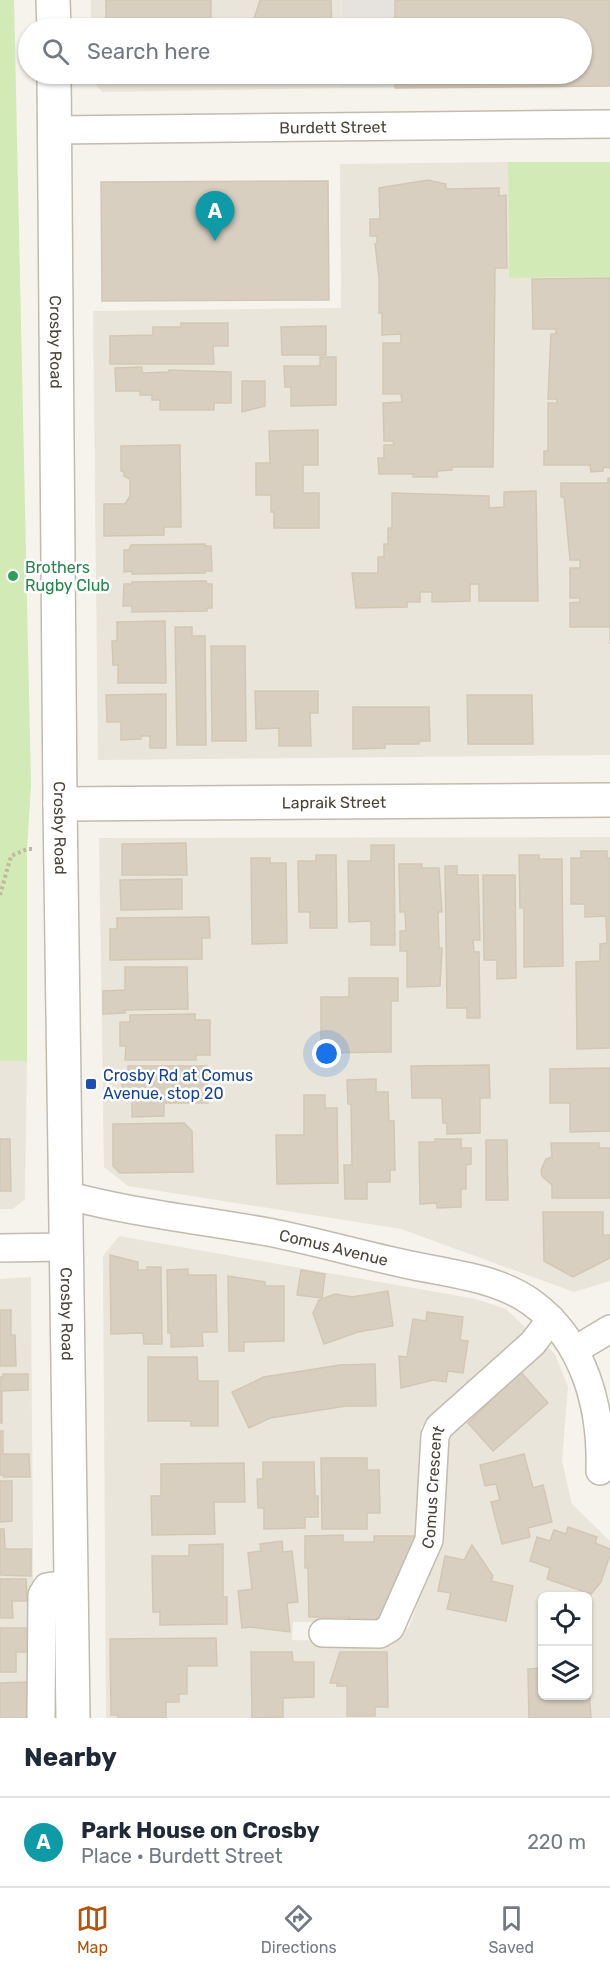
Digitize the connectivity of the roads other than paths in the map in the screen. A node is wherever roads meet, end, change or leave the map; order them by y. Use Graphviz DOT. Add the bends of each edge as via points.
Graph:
graph roads {
  1 [pos="54,0"];
  2 [pos="54,18"];
  3 [pos="54,84"];
  4 [pos="610,124"];
  5 [pos="55,130"];
  6 [pos="610,800"];
  7 [pos="60,804"];
  8 [pos="66,1195"];
  9 [pos="66,1247"];
  10 [pos="0,1248"];
  11 [pos="551,1319"];
  12 [pos="610,1329"];
  13 [pos="575,1350"];
  14 [pos="600,1471"];
  15 [pos="71,1584"];
  16 [pos="323,1633"];
  17 [pos="41,1718"];
  18 [pos="73,1718"];
  1 -- 2 [label="street"];
  3 -- 5 [label="street, Crosby Road"];
  4 -- 5 [label="street, Burdett Street"];
  5 -- 7 [label="street, Crosby Road"];
  6 -- 7 [label="street, Lapraik Street"];
  7 -- 8 [label="street, Crosby Road"];
  8 -- 9 [label="street, Crosby Road"];
  8 -- 11 [label="street, Comus Avenue" via="309,1241 481,1281 516,1293"];
  9 -- 10 [label="street"];
  9 -- 15 [label="street, Crosby Road"];
  11 -- 13 [label="street, Comus Avenue"];
  11 -- 16 [label="street, Comus Crescent" via="533,1343 439,1427 433,1444 429,1540 390,1628 380,1634"];
  12 -- 13 [label="street"];
  13 -- 14 [label="street, Comus Avenue" via="585,1371 600,1431"];
  15 -- 17 [label="street" via="47,1587 42,1595"];
  15 -- 18 [label="street, Crosby Road"];
}
